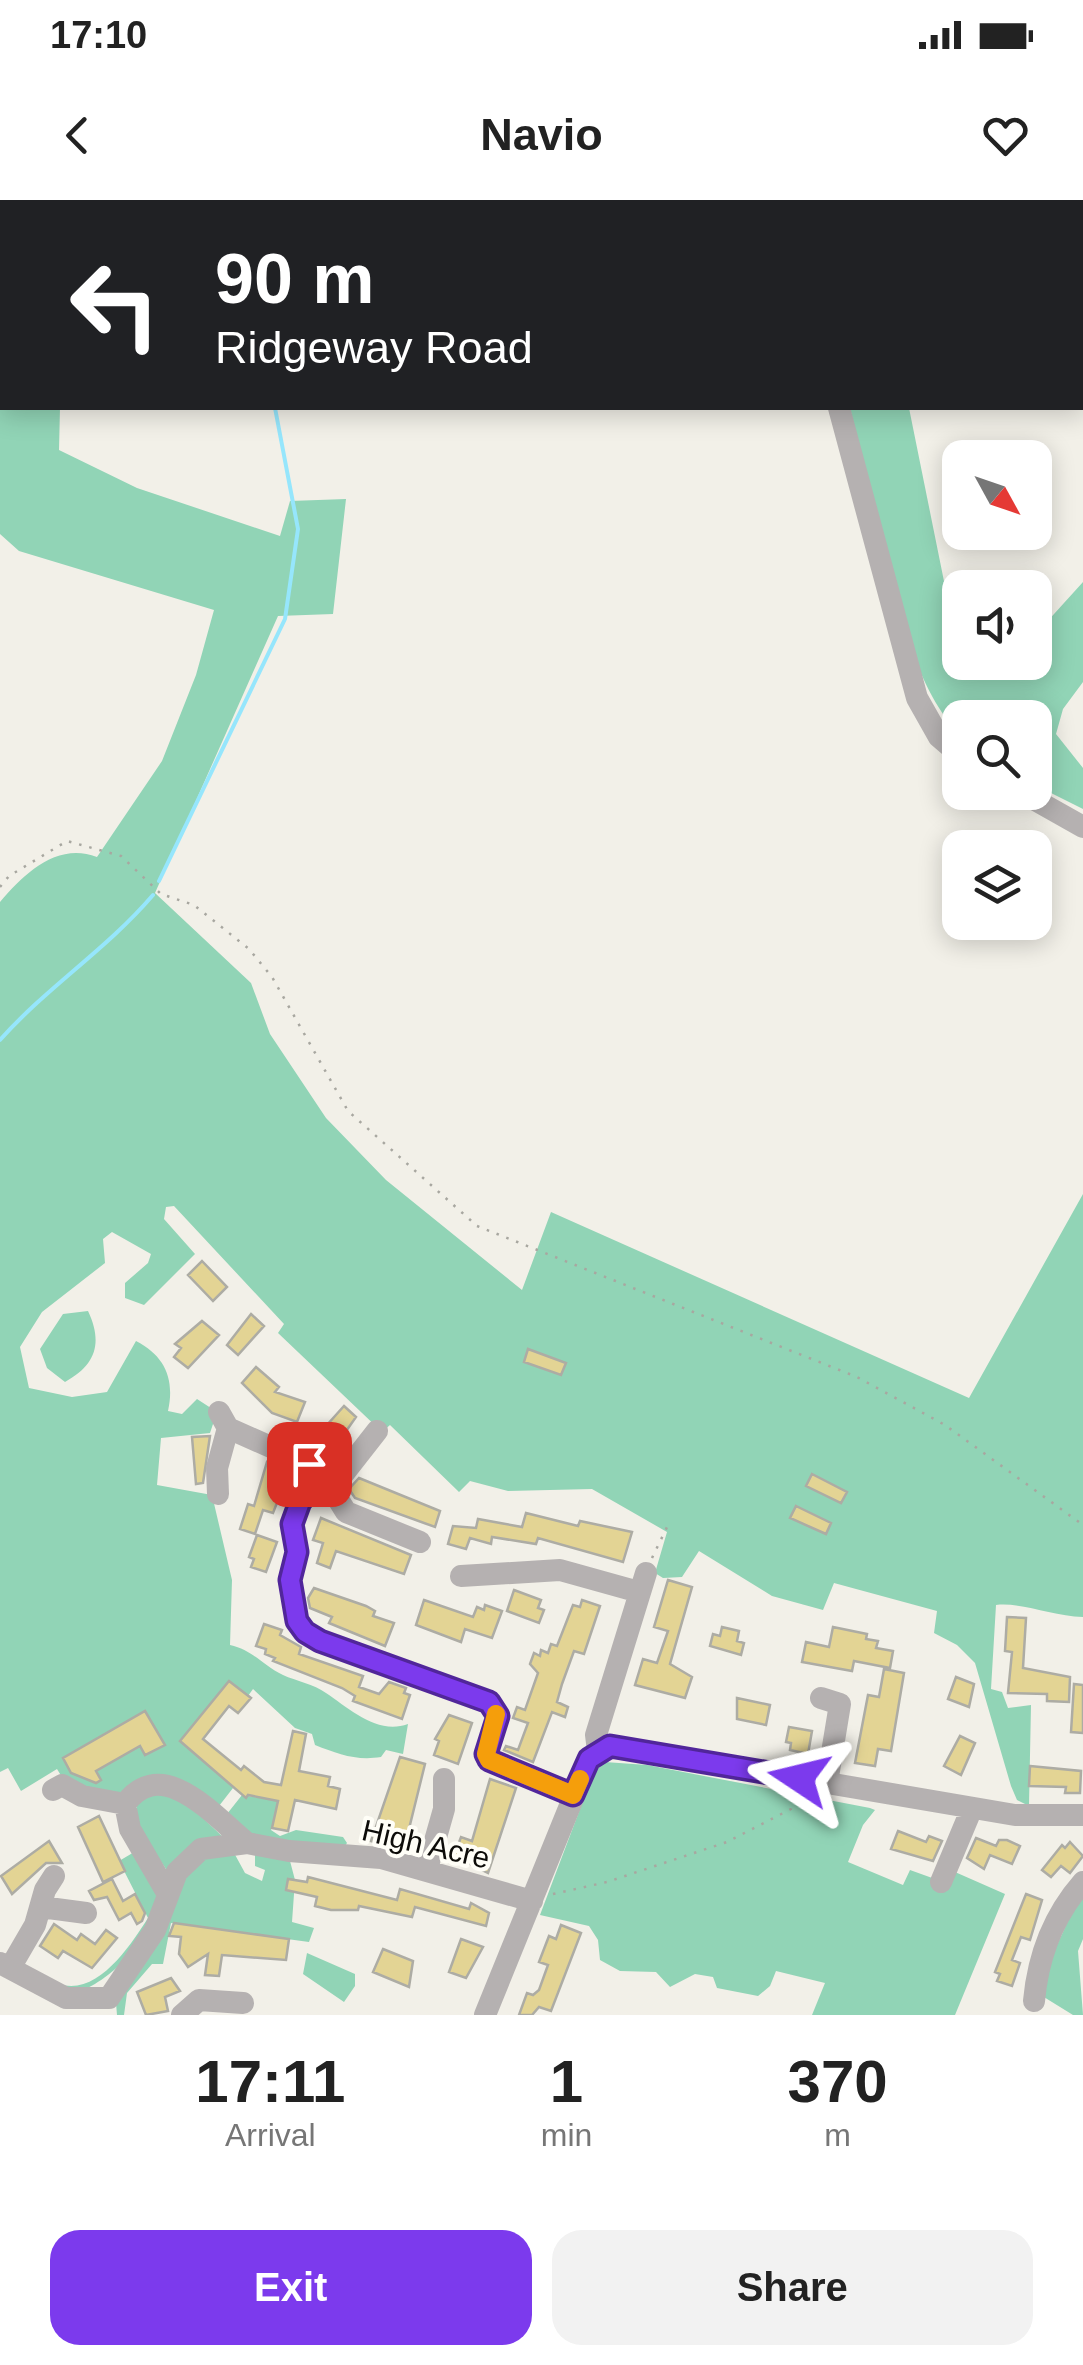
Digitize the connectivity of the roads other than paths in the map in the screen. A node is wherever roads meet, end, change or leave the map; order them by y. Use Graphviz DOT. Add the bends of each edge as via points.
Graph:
graph roads {
  1 [pos="839,410"];
  2 [pos="942,740"];
  3 [pos="1052,810"];
  4 [pos="1083,827"];
  5 [pos="376,1431"];
  6 [pos="322,1483"];
  7 [pos="218,1494"];
  8 [pos="420,1542"];
  9 [pos="468,1579"];
  10 [pos="836,1695"];
  11 [pos="598,1750"];
  12 [pos="444,1778"];
  13 [pos="827,1783"];
  14 [pos="53,1790"];
  15 [pos="573,1795"];
  16 [pos="125,1804"];
  17 [pos="972,1808"];
  18 [pos="1083,1815"];
  19 [pos="247,1843"];
  20 [pos="426,1870"];
  21 [pos="54,1876"];
  22 [pos="941,1882"];
  23 [pos="1083,1882"];
  24 [pos="166,1891"];
  25 [pos="535,1895"];
  26 [pos="41,1907"];
  27 [pos="86,1913"];
  28 [pos="5,1966"];
  29 [pos="243,2002"];
  30 [pos="111,2006"];
  31 [pos="1031,2006"];
  32 [pos="182,2015"];
  33 [pos="484,2015"];
  1 -- 2 [label="street" via="917,698"];
  3 -- 4 [label="street"];
  5 -- 6 [label="street" via="341,1477"];
  6 -- 7 [label="street" via="309,1464 224,1420"];
  6 -- 8 [label="street" via="346,1512"];
  6 -- 15 [label="street" via="300,1502 292,1524 297,1552 290,1580 305,1632 489,1702 498,1716 489,1760"];
  9 -- 11 [label="street" via="560,1570 642,1582 596,1735"];
  10 -- 13 [label="street"];
  11 -- 13 [label="street" via="629,1746"];
  11 -- 15 [label="street"];
  12 -- 20 [label="street" via="454,1810"];
  13 -- 17 [label="street"];
  14 -- 16 [label="street" via="62,1786"];
  15 -- 25 [label="street"];
  16 -- 19 [label="street, High Acre" via="146,1786 168,1784"];
  16 -- 24 [label="street" via="130,1829"];
  17 -- 18 [label="street"];
  17 -- 22 [label="street"];
  19 -- 20 [label="street, High Acre" via="382,1858"];
  19 -- 24 [label="street, High Acre" via="200,1849"];
  20 -- 25 [label="street, High Acre"];
  21 -- 26 [label="street, High Acre"];
  23 -- 31 [label="street" via="1041,1956"];
  24 -- 30 [label="street, High Acre" via="155,1930"];
  25 -- 33 [label="street"];
  26 -- 27 [label="street"];
  26 -- 28 [label="street, High Acre"];
  28 -- 30 [label="street, High Acre" via="66,1998"];
  29 -- 32 [label="street" via="199,2000"];
}
